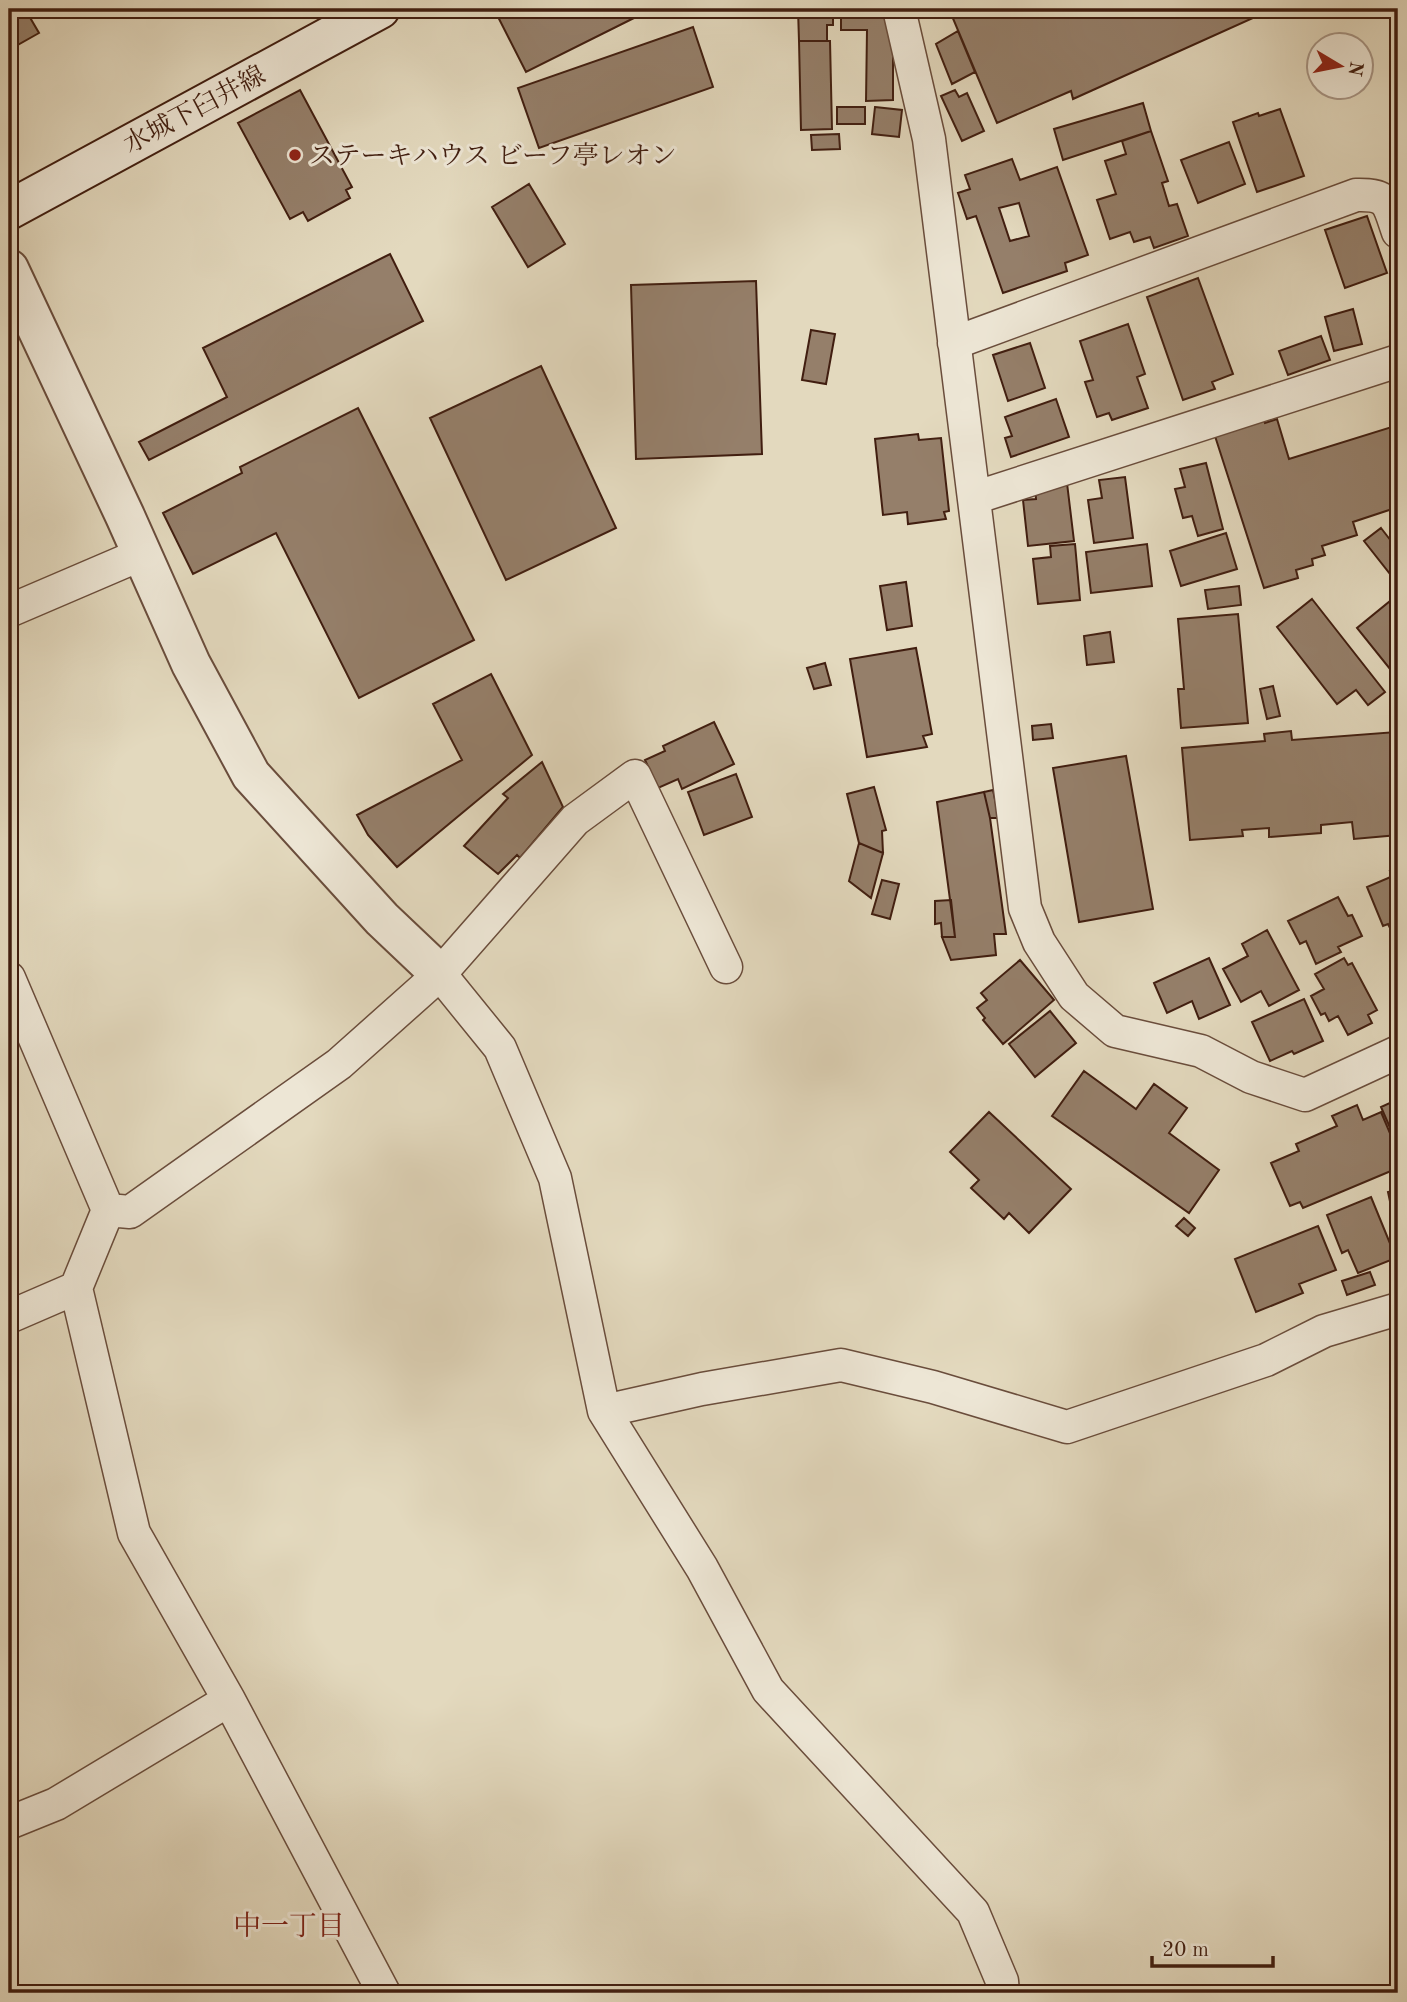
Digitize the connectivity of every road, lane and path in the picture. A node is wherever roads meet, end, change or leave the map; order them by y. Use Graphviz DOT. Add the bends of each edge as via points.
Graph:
graph roads {
  1 [pos="380,9"];
  2 [pos="899,9"];
  3 [pos="9,210"];
  4 [pos="1398,232"];
  5 [pos="9,269"];
  6 [pos="954,343"];
  7 [pos="1398,361"];
  8 [pos="974,498"];
  9 [pos="142,554"];
  10 [pos="9,611"];
  11 [pos="726,967"];
  12 [pos="440,974"];
  13 [pos="9,978"];
  14 [pos="1398,1052"];
  15 [pos="108,1210"];
  16 [pos="76,1288"];
  17 [pos="1398,1309"];
  18 [pos="9,1317"];
  19 [pos="604,1411"];
  20 [pos="229,1700"];
  21 [pos="9,1823"];
  22 [pos="384,1993"];
  23 [pos="1003,1993"];
  1 -- 3 [label="street, 水城下臼井線"];
  2 -- 6 [label="street" via="929,139"];
  4 -- 6 [label="street" via="1387,203 1375,194 1356,195"];
  5 -- 9 [label="street"];
  6 -- 8 [label="street"];
  7 -- 8 [label="street"];
  8 -- 14 [label="street" via="1025,908 1074,996 1115,1031 1201,1051 1251,1077 1305,1095"];
  9 -- 10 [label="street"];
  9 -- 12 [label="street" via="191,664 251,775 382,919"];
  11 -- 12 [label="street" via="635,776 575,821"];
  12 -- 15 [label="street" via="339,1064 130,1212"];
  12 -- 19 [label="street" via="500,1048 555,1178"];
  13 -- 15 [label="street"];
  15 -- 16 [label="street"];
  16 -- 18 [label="street"];
  16 -- 20 [label="street" via="134,1532"];
  17 -- 19 [label="street" via="1324,1331 1266,1360 1067,1427 841,1365"];
  19 -- 23 [label="street" via="702,1568 768,1690 973,1912"];
  20 -- 21 [label="street" via="56,1804"];
  20 -- 22 [label="street"];
}
